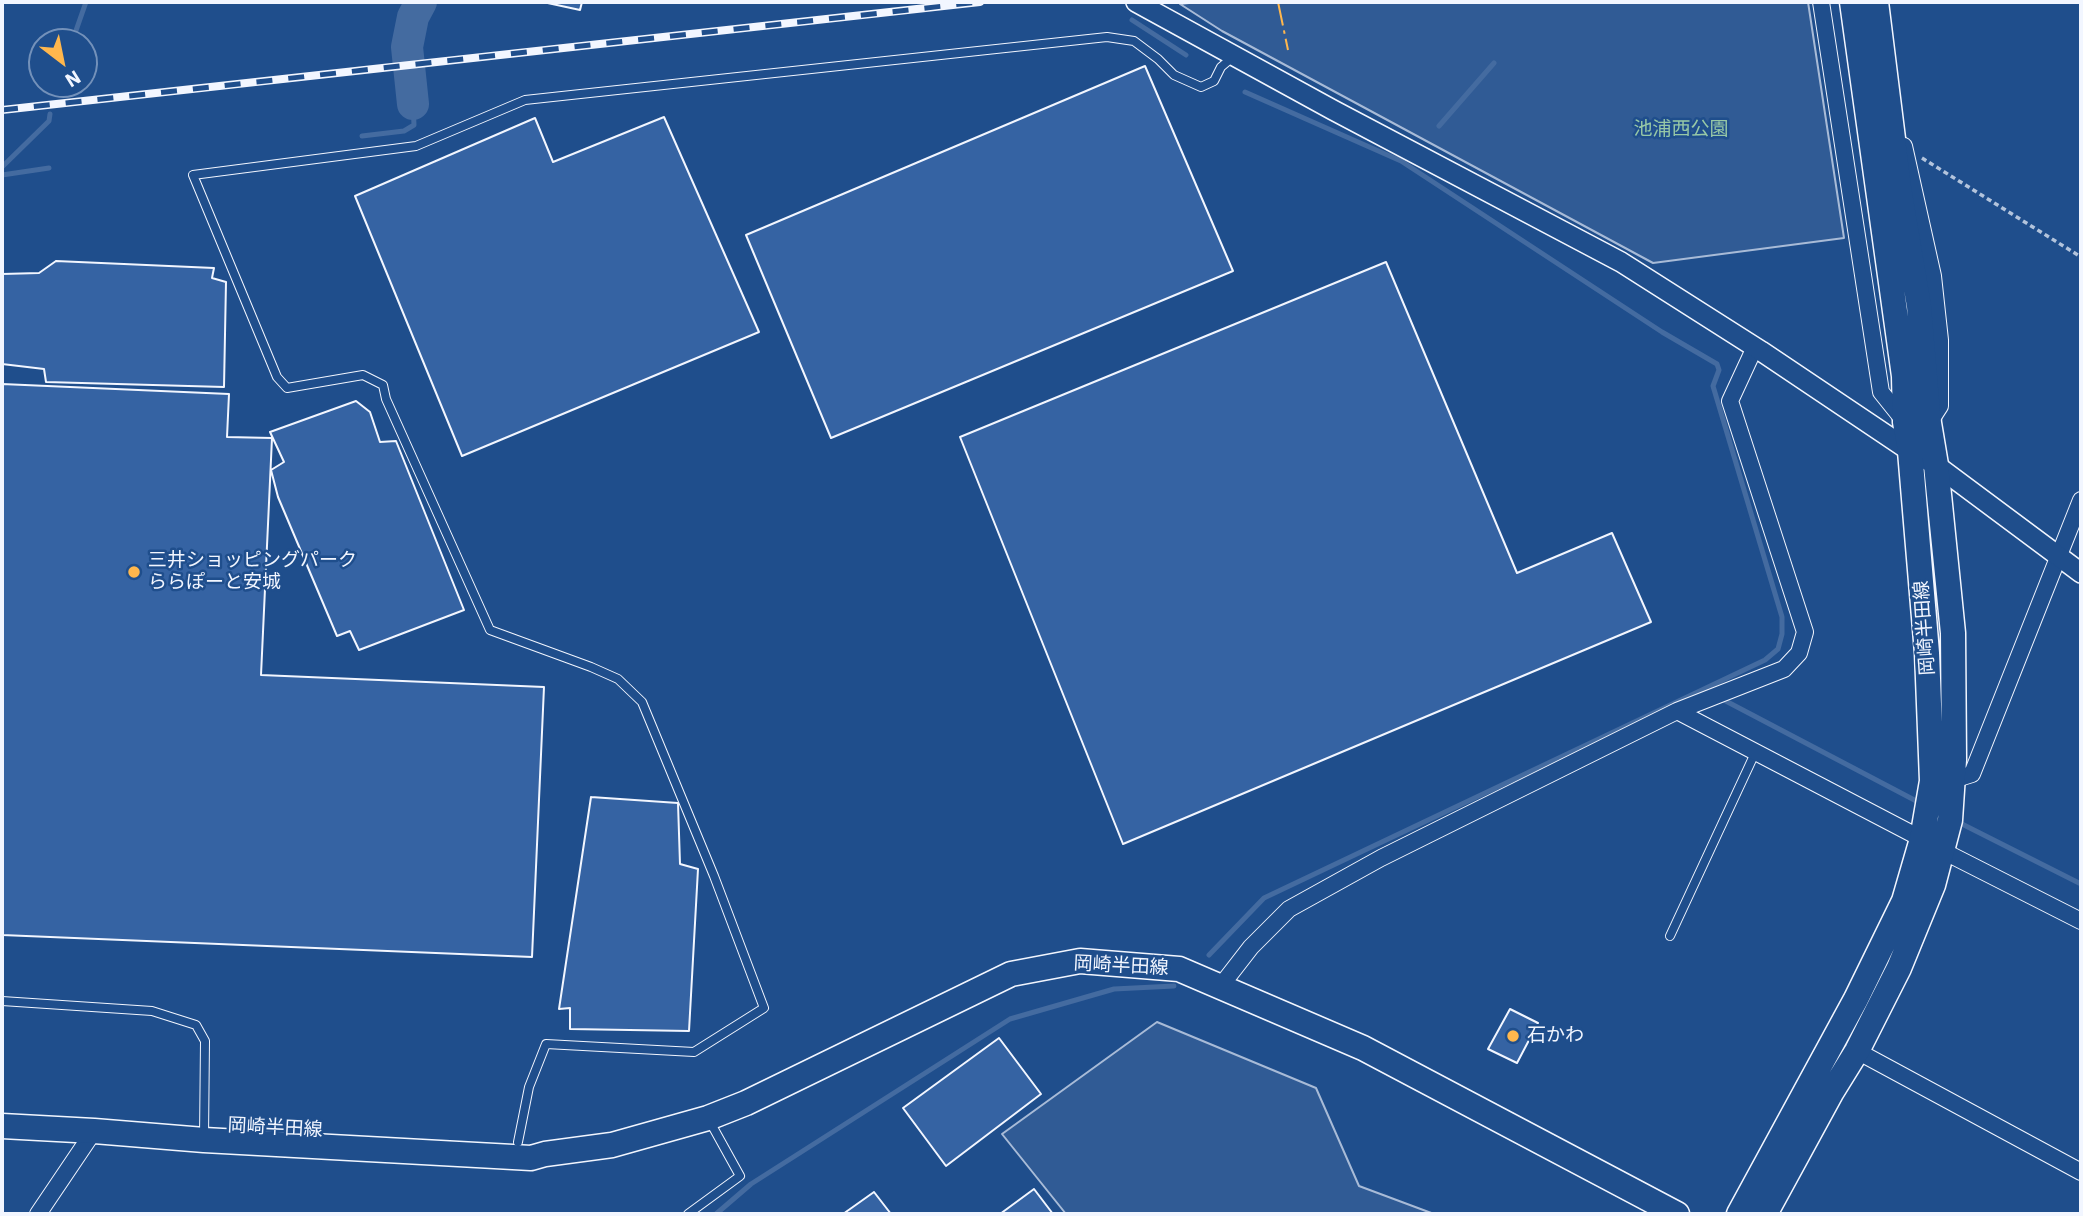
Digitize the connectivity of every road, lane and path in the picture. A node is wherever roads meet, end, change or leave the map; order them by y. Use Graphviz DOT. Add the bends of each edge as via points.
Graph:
graph roads {
  1 [pos="1136,2"];
  2 [pos="1821,2"];
  3 [pos="1852,2"];
  4 [pos="1876,2"];
  5 [pos="1884,2"];
  6 [pos="1234,56"];
  7 [pos="1904,147"];
  8 [pos="1889,185"];
  9 [pos="2081,257"];
  10 [pos="1755,347"];
  11 [pos="1917,422"];
  12 [pos="1910,451"];
  13 [pos="1936,465"];
  14 [pos="2081,500"];
  15 [pos="2058,557"];
  16 [pos="2081,573"];
  17 [pos="1677,711"];
  18 [pos="1756,751"];
  19 [pos="1953,780"];
  20 [pos="1932,845"];
  21 [pos="2081,921"];
  22 [pos="1670,936"];
  23 [pos="1220,987"];
  24 [pos="2,1001"];
  25 [pos="1857,1051"];
  26 [pos="2,1112"];
  27 [pos="708,1118"];
  28 [pos="2,1126"];
  29 [pos="94,1131"];
  30 [pos="204,1132"];
  31 [pos="517,1142"];
  32 [pos="545,1154"];
  33 [pos="2081,1171"];
  34 [pos="38,1214"];
  35 [pos="688,1214"];
  36 [pos="1677,1214"];
  37 [pos="1738,1214"];
  38 [pos="1765,1214"];
  1 -- 6 [label="street"];
  2 -- 11 [label="street" via="1881,392"];
  3 -- 8 [label="main road, 岡崎半田線"];
  4 -- 8 [label="main road, 岡崎半田線"];
  5 -- 7 [label="street"];
  6 -- 10 [label="street" via="1621,262"];
  6 -- 31 [label="lane" via="1214,81 1201,87 1174,75 1134,41 1107,37 526,100 416,146 192,175 277,377 287,388 363,375 383,386 490,630 618,679 642,702 764,1008 694,1052 545,1044 529,1087"];
  7 -- 9 [label="path"];
  7 -- 11 [label="street" via="1933,276 1940,340 1940,406"];
  8 -- 11 [label="main road, 岡崎半田線" via="1919,306"];
  10 -- 12 [label="street"];
  10 -- 17 [label="street" via="1730,401 1805,632 1799,653 1784,669"];
  11 -- 12 [label="main road, 岡崎半田線"];
  11 -- 13 [label="main road, 岡崎半田線"];
  12 -- 13 [label="street"];
  12 -- 20 [label="main road, 岡崎半田線" via="1930,704"];
  13 -- 15 [label="street"];
  13 -- 19 [label="main road, 岡崎半田線" via="1953,633"];
  14 -- 15 [label="street"];
  15 -- 16 [label="street"];
  15 -- 19 [label="street" via="1972,774"];
  17 -- 18 [label="street"];
  17 -- 23 [label="street" via="1289,909"];
  18 -- 20 [label="street"];
  18 -- 22 [label="lane"];
  19 -- 20 [label="main road, 岡崎半田線" via="1950,820"];
  20 -- 21 [label="street"];
  20 -- 25 [label="main road, 岡崎半田線" via="1920,919"];
  20 -- 37 [label="main road, 岡崎半田線" via="1856,999"];
  23 -- 27 [label="main road, 岡崎半田線" via="1179,970 1080,961 1011,974"];
  23 -- 36 [label="main road, 岡崎半田線" via="1363,1048"];
  24 -- 30 [label="lane" via="152,1011 196,1025 205,1041"];
  25 -- 33 [label="street"];
  25 -- 38 [label="main road, 岡崎半田線"];
  26 -- 30 [label="main road, 岡崎半田線"];
  27 -- 32 [label="main road, 岡崎半田線" via="612,1145"];
  27 -- 35 [label="lane" via="740,1176"];
  28 -- 29 [label="main road, 岡崎半田線"];
  29 -- 30 [label="main road, 岡崎半田線"];
  29 -- 34 [label="street"];
  30 -- 31 [label="main road, 岡崎半田線"];
  30 -- 32 [label="main road, 岡崎半田線" via="531,1158"];
  31 -- 32 [label="main road, 岡崎半田線"];
}
